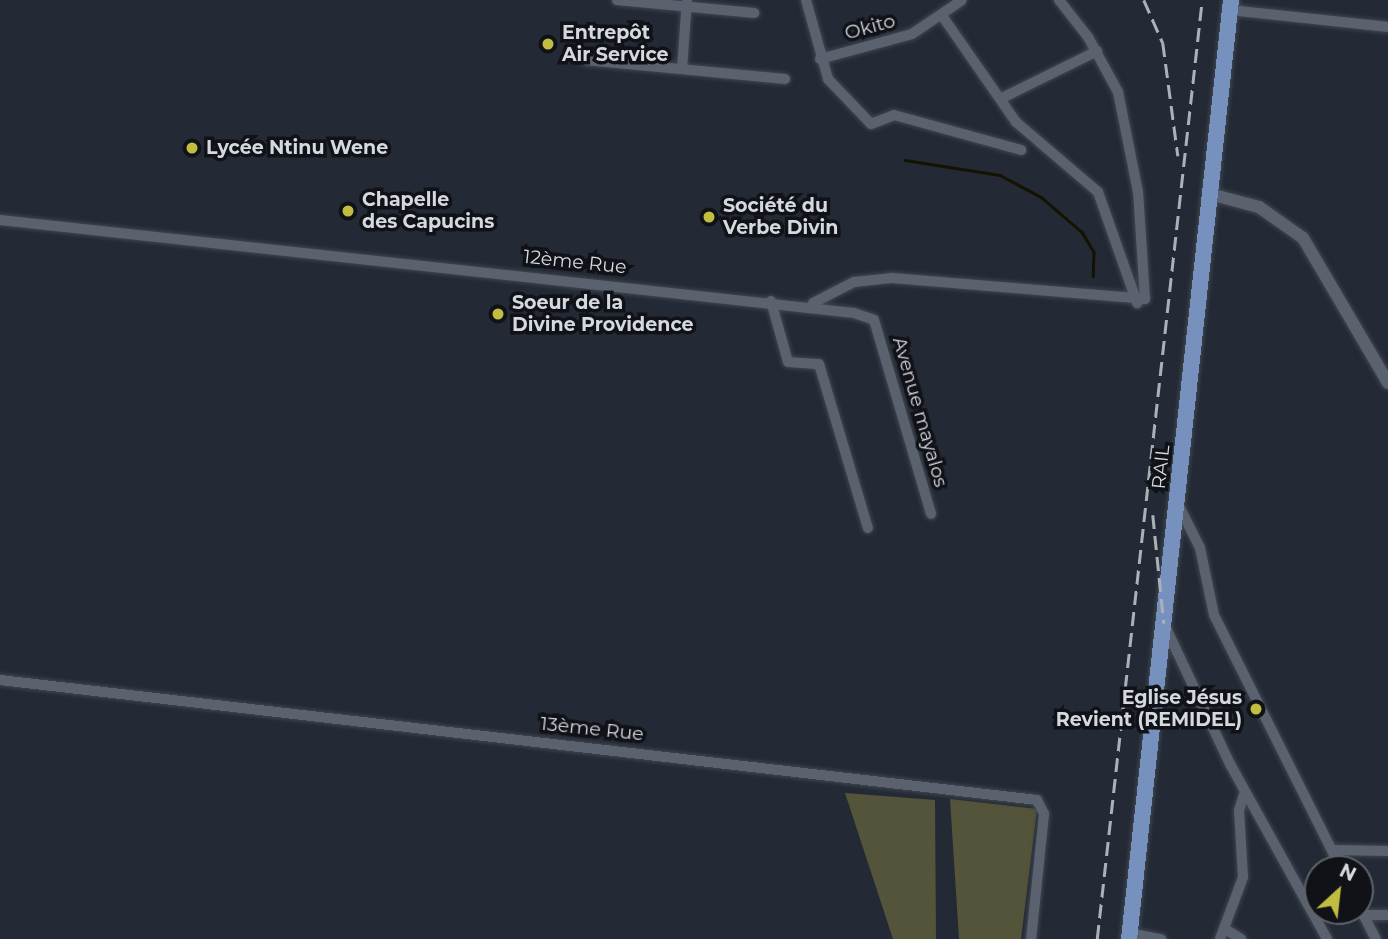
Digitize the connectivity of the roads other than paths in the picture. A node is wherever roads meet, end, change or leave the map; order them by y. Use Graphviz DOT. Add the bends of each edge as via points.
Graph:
graph roads {
  1 [pos="617,0"];
  2 [pos="806,0"];
  3 [pos="962,0"];
  4 [pos="1059,0"];
  5 [pos="686,3"];
  6 [pos="1231,5"];
  7 [pos="754,13"];
  8 [pos="943,18"];
  9 [pos="1388,27"];
  10 [pos="1097,51"];
  11 [pos="820,59"];
  12 [pos="585,60"];
  13 [pos="681,69"];
  14 [pos="785,79"];
  15 [pos="1004,97"];
  16 [pos="1021,150"];
  17 [pos="1210,194"];
  18 [pos="0,220"];
  19 [pos="771,301"];
  20 [pos="813,303"];
  21 [pos="1139,303"];
  22 [pos="1388,383"];
  23 [pos="1178,504"];
  24 [pos="931,514"];
  25 [pos="868,528"];
  26 [pos="1164,623"];
  27 [pos="0,680"];
  28 [pos="1245,792"];
  29 [pos="1334,850"];
  30 [pos="1388,851"];
  31 [pos="1336,855"];
  32 [pos="1223,934"];
  33 [pos="1129,936"];
  34 [pos="1031,939"];
  35 [pos="1161,939"];
  36 [pos="1241,939"];
  37 [pos="1327,939"];
  1 -- 5 [label="street"];
  2 -- 11 [label="street"];
  3 -- 8 [label="street, Okito"];
  4 -- 10 [label="street"];
  5 -- 7 [label="street"];
  5 -- 13 [label="street"];
  6 -- 9 [label="street"];
  6 -- 17 [label="main road, RAIL"];
  8 -- 11 [label="street, Okito" via="912,34"];
  8 -- 15 [label="street"];
  10 -- 15 [label="street"];
  10 -- 21 [label="street" via="1118,92 1128,135 1146,261"];
  11 -- 16 [label="street" via="839,96 872,124 894,115"];
  12 -- 13 [label="street"];
  13 -- 14 [label="street"];
  15 -- 21 [label="street" via="1016,122 1101,198"];
  17 -- 22 [label="street" via="1259,207 1303,237"];
  17 -- 23 [label="main road, RAIL"];
  18 -- 19 [label="street, 12ème Rue"];
  19 -- 20 [label="street, 12ème Rue"];
  19 -- 25 [label="street" via="788,362 819,365"];
  20 -- 21 [label="street, 12ème Rue" via="854,282 891,278"];
  20 -- 24 [label="street, Avenue mayalos" via="874,320"];
  23 -- 26 [label="main road, RAIL"];
  23 -- 29 [label="street" via="1200,548 1214,615"];
  26 -- 28 [label="street"];
  26 -- 33 [label="main road, RAIL"];
  27 -- 34 [label="street, 13ème Rue" via="1037,800 1044,814"];
  28 -- 32 [label="street" via="1239,810 1243,877"];
  28 -- 37 [label="street"];
  29 -- 30 [label="street"];
  29 -- 31 [label="street"];
  32 -- 36 [label="street"];
  33 -- 35 [label="street"];
}
